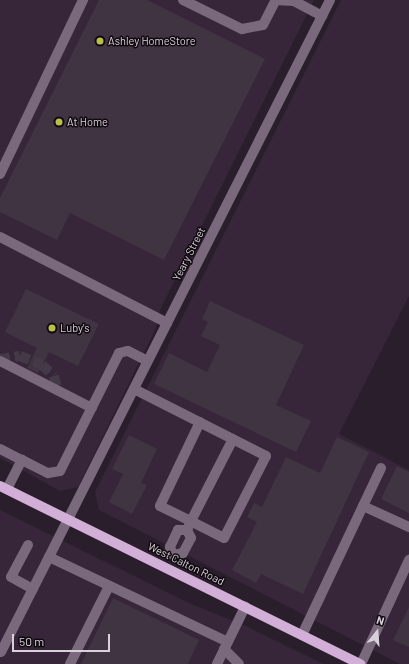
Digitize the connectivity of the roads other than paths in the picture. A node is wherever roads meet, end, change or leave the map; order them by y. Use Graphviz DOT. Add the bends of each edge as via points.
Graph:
graph roads {
  1 [pos="84,0"];
  2 [pos="183,0"];
  3 [pos="276,0"];
  4 [pos="330,0"];
  5 [pos="322,16"];
  6 [pos="0,174"];
  7 [pos="0,237"];
  8 [pos="168,323"];
  9 [pos="0,361"];
  10 [pos="148,361"];
  11 [pos="134,389"];
  12 [pos="92,408"];
  13 [pos="200,422"];
  14 [pos="233,439"];
  15 [pos="0,448"];
  16 [pos="22,460"];
  17 [pos="381,468"];
  18 [pos="3,488"];
  19 [pos="363,506"];
  20 [pos="68,519"];
  21 [pos="189,526"];
  22 [pos="409,528"];
  23 [pos="28,545"];
  24 [pos="49,557"];
  25 [pos="409,560"];
  26 [pos="166,568"];
  27 [pos="110,586"];
  28 [pos="33,589"];
  29 [pos="245,607"];
  30 [pos="302,635"];
  31 [pos="226,646"];
  32 [pos="1,652"];
  33 [pos="236,663"];
  34 [pos="70,664"];
  35 [pos="217,664"];
  36 [pos="360,664"];
  1 -- 6 [label="street"];
  2 -- 3 [label="street" via="242,29 263,25"];
  3 -- 5 [label="street" via="294,1"];
  4 -- 5 [label="street, Yeary Street"];
  5 -- 8 [label="street, Yeary Street"];
  7 -- 8 [label="street"];
  8 -- 10 [label="street, Yeary Street"];
  9 -- 12 [label="street"];
  10 -- 11 [label="street, Yeary Street"];
  10 -- 12 [label="street" via="128,351 119,354"];
  11 -- 13 [label="street"];
  11 -- 20 [label="street, Yeary Street"];
  12 -- 16 [label="street" via="60,471 48,473"];
  13 -- 14 [label="street"];
  13 -- 21 [label="street" via="160,506"];
  14 -- 21 [label="street"];
  14 -- 21 [label="street" via="266,456 224,538"];
  15 -- 16 [label="street"];
  16 -- 18 [label="street"];
  17 -- 19 [label="street"];
  18 -- 20 [label="main road, West Calton Road"];
  19 -- 22 [label="street"];
  19 -- 30 [label="street"];
  20 -- 24 [label="street, Yeary Street"];
  20 -- 26 [label="main road, West Calton Road"];
  21 -- 26 [label="street" via="178,530 170,547 173,555"];
  23 -- 28 [label="street" via="11,577"];
  24 -- 27 [label="street"];
  24 -- 28 [label="street, Yeary Street"];
  25 -- 36 [label="street"];
  26 -- 29 [label="main road, West Calton Road"];
  27 -- 31 [label="street"];
  27 -- 34 [label="street"];
  28 -- 32 [label="street, Yeary Street"];
  29 -- 30 [label="main road, West Calton Road"];
  29 -- 31 [label="street"];
  30 -- 36 [label="main road, West Calton Road"];
  31 -- 33 [label="street"];
  31 -- 35 [label="street"];
}
